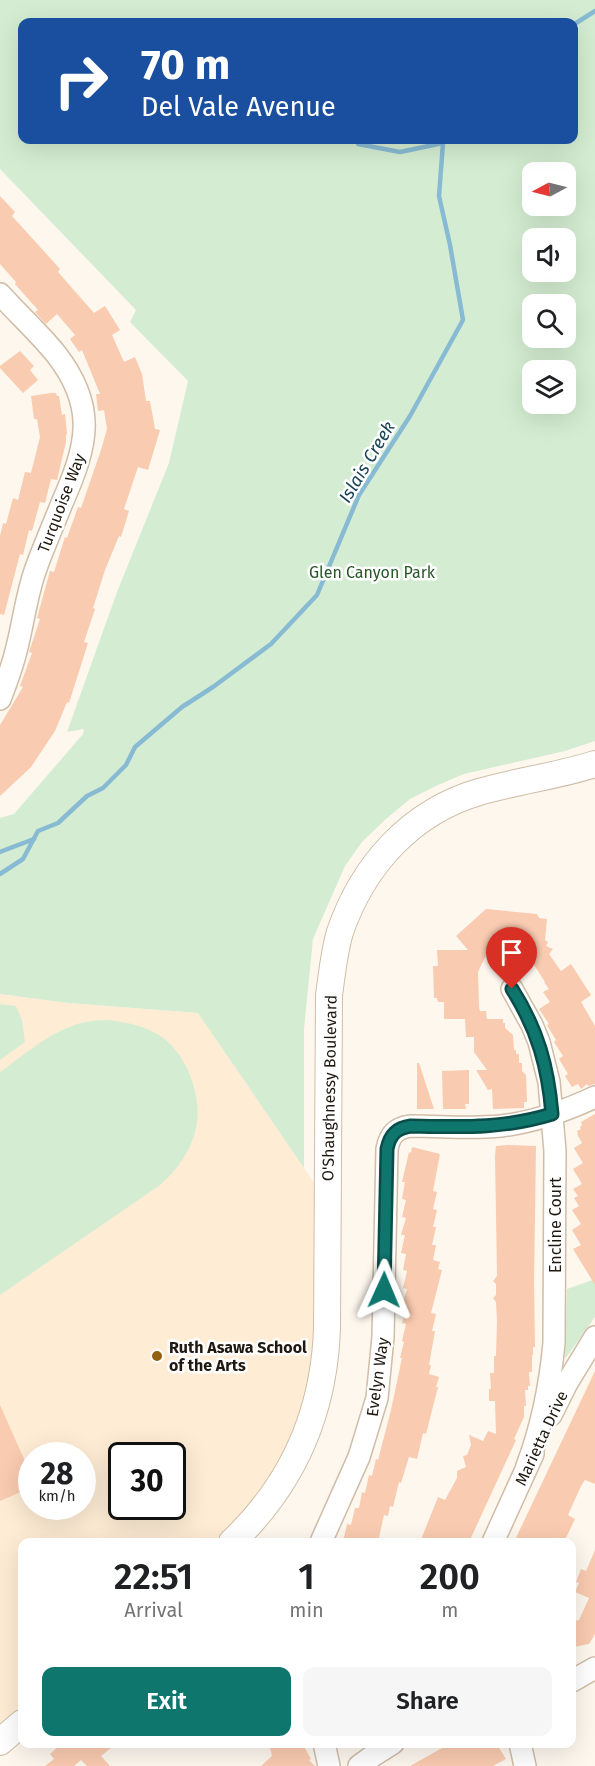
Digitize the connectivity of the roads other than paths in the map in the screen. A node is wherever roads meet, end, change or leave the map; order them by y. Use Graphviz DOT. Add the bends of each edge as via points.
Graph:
graph roads {
  1 [pos="0,294"];
  2 [pos="0,699"];
  3 [pos="595,764"];
  4 [pos="512,989"];
  5 [pos="595,1097"];
  6 [pos="552,1114"];
  7 [pos="595,1337"];
  8 [pos="528,1466"];
  9 [pos="236,1538"];
  10 [pos="323,1538"];
  11 [pos="495,1538"];
  12 [pos="594,1670"];
  13 [pos="576,1679"];
  14 [pos="18,1726"];
  15 [pos="0,1742"];
  16 [pos="325,1748"];
  17 [pos="383,1748"];
  18 [pos="521,1748"];
  19 [pos="329,1766"];
  20 [pos="359,1766"];
  21 [pos="525,1766"];
  1 -- 2 [label="street, Turquoise Way" via="68,372 78,391 85,432 76,471 34,573 16,652"];
  3 -- 9 [label="main road, O'Shaughnessy Boulevard" via="478,792 435,810 387,850 351,905 338,941 329,995 327,1329 321,1387 287,1475 265,1507"];
  4 -- 6 [label="street, Encline Court" via="539,1042"];
  5 -- 6 [label="street"];
  6 -- 8 [label="street, Encline Court" via="554,1343 545,1408"];
  6 -- 10 [label="street, Evelyn Way" via="498,1126 402,1127 389,1140 384,1337 376,1398 359,1457"];
  7 -- 8 [label="street, Marietta Drive" via="567,1383"];
  8 -- 11 [label="street, Marietta Drive"];
  12 -- 13 [label="street"];
  14 -- 15 [label="main road"];
  16 -- 19 [label="street"];
  17 -- 20 [label="street"];
  18 -- 21 [label="street"];
}
